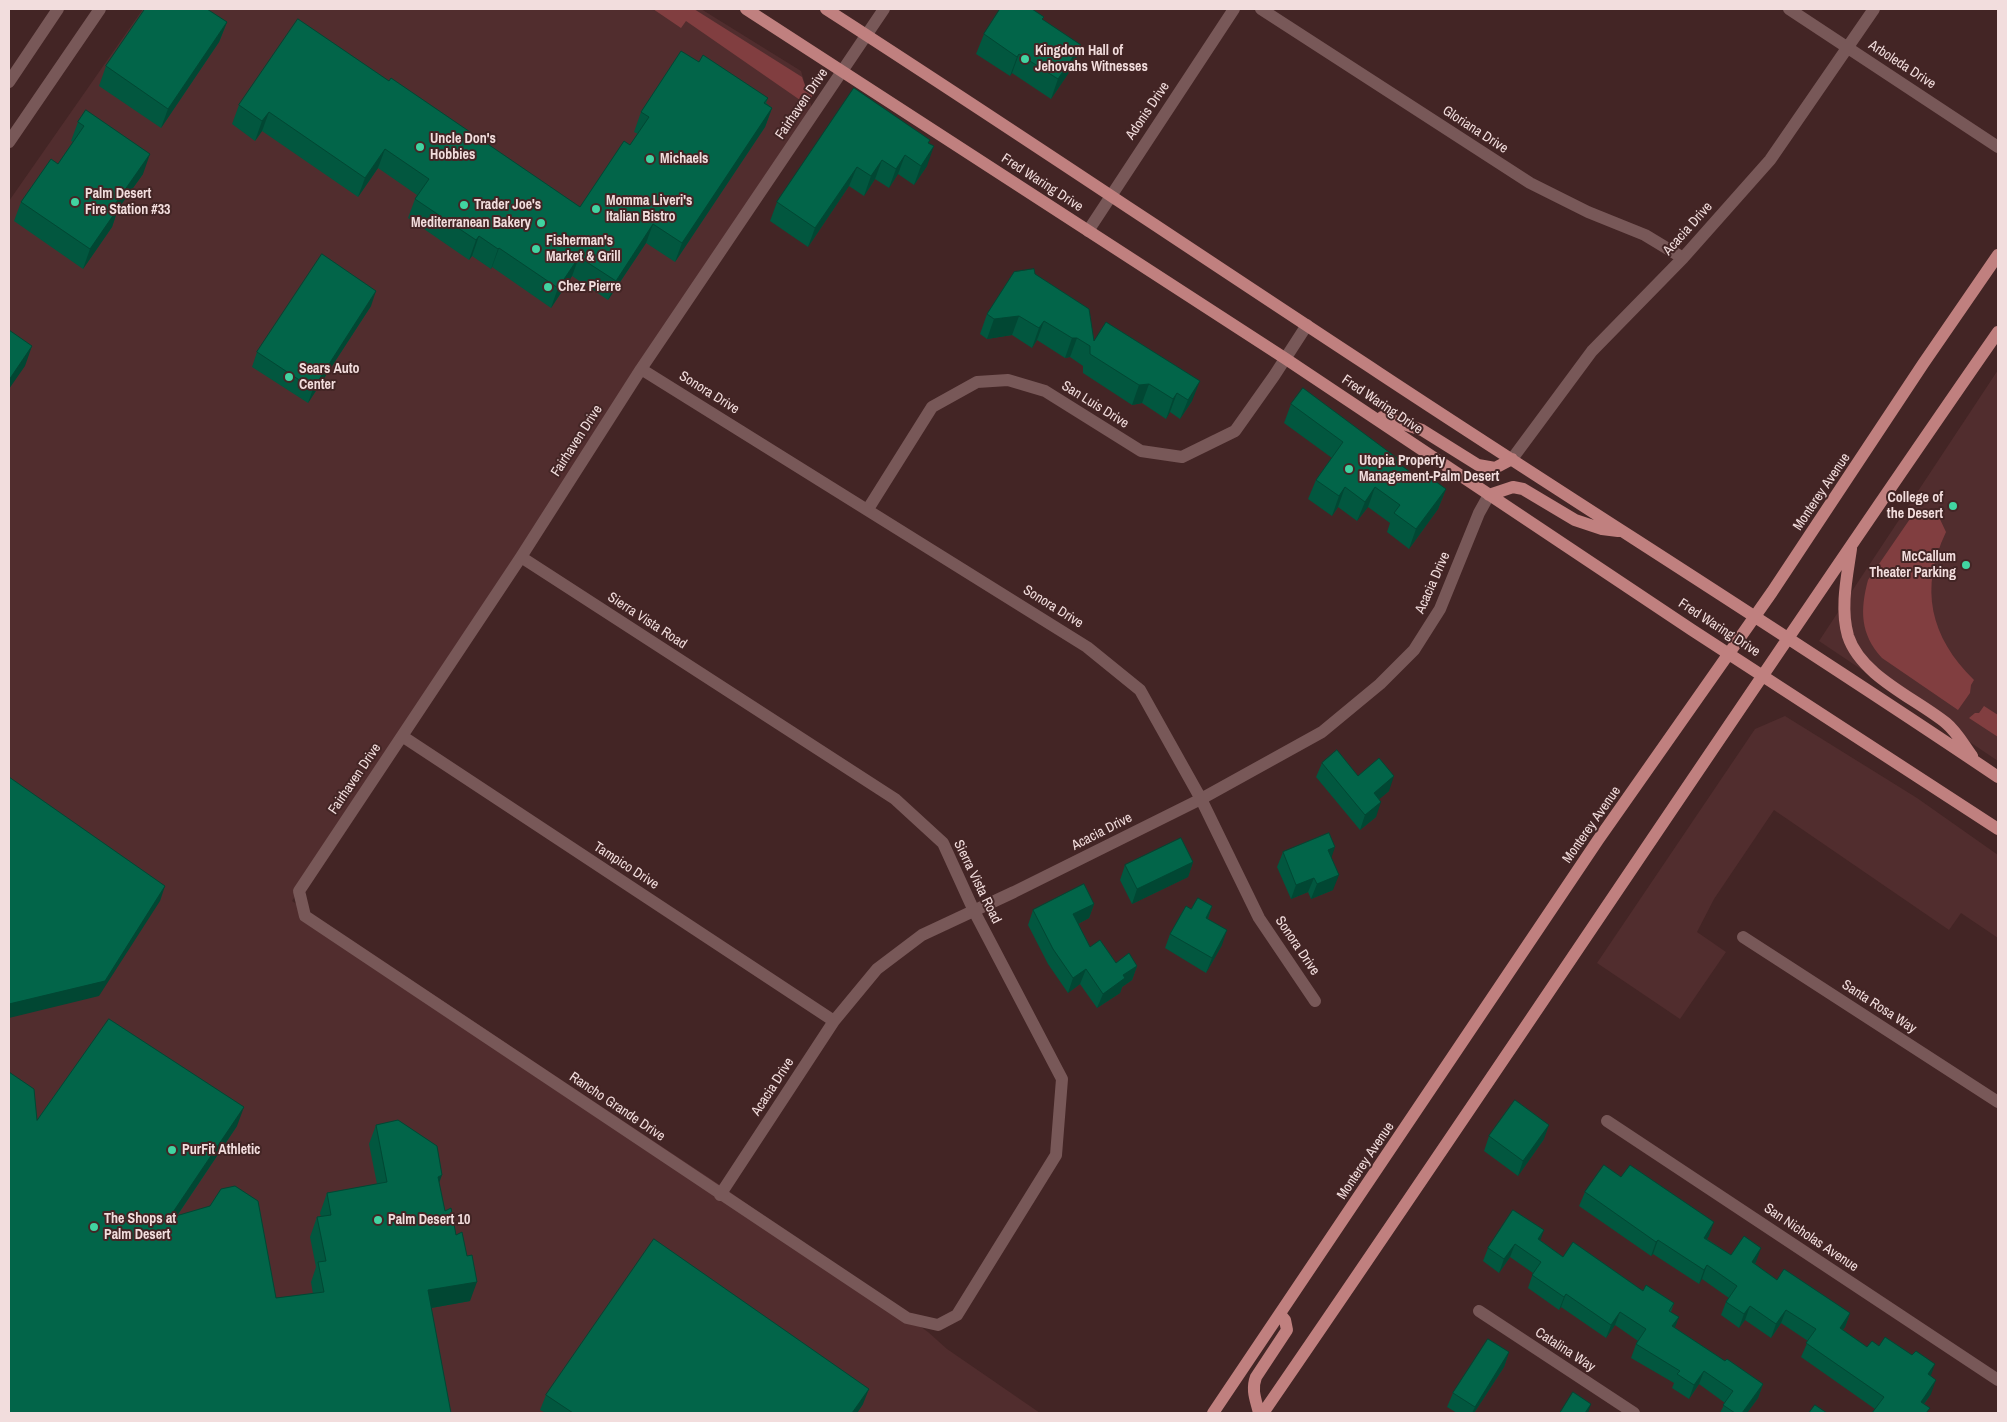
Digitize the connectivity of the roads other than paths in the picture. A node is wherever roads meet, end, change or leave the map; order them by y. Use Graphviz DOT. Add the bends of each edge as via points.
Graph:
graph roads {
  1 [pos="58,9"];
  2 [pos="100,9"];
  3 [pos="746,9"];
  4 [pos="826,9"];
  5 [pos="884,9"];
  6 [pos="1234,9"];
  7 [pos="1261,9"];
  8 [pos="1789,9"];
  9 [pos="1874,9"];
  10 [pos="866,35"];
  11 [pos="1848,48"];
  12 [pos="843,70"];
  13 [pos="9,82"];
  14 [pos="9,142"];
  15 [pos="1998,146"];
  16 [pos="1110,196"];
  17 [pos="1088,231"];
  18 [pos="1998,255"];
  19 [pos="1683,258"];
  20 [pos="1307,325"];
  21 [pos="1998,332"];
  22 [pos="1286,359"];
  23 [pos="641,369"];
  24 [pos="1364,411"];
  25 [pos="1512,459"];
  26 [pos="1489,495"];
  27 [pos="868,509"];
  28 [pos="1623,532"];
  29 [pos="1852,546"];
  30 [pos="521,557"];
  31 [pos="1755,616"];
  32 [pos="1788,637"];
  33 [pos="1730,653"];
  34 [pos="1762,674"];
  35 [pos="402,736"];
  36 [pos="1978,764"];
  37 [pos="1998,777"];
  38 [pos="1202,799"];
  39 [pos="1998,829"];
  40 [pos="299,891"];
  41 [pos="974,911"];
  42 [pos="1743,937"];
  43 [pos="1315,1000"];
  44 [pos="834,1021"];
  45 [pos="1998,1102"];
  46 [pos="1607,1121"];
  47 [pos="720,1195"];
  48 [pos="1479,1311"];
  49 [pos="1280,1314"];
  50 [pos="938,1325"];
  51 [pos="1998,1380"];
  52 [pos="1213,1413"];
  53 [pos="1261,1413"];
  54 [pos="1634,1413"];
  1 -- 13 [label="street"];
  2 -- 14 [label="street"];
  3 -- 12 [label="main road, Fred Waring Drive"];
  4 -- 10 [label="main road, Fred Waring Drive"];
  5 -- 10 [label="street, Fairhaven Drive"];
  6 -- 16 [label="street, Adonis Drive"];
  7 -- 19 [label="street, Gloriana Drive" via="1530,183 1588,212 1645,235"];
  8 -- 11 [label="street, Arboleda Drive"];
  9 -- 11 [label="street, Acacia Drive"];
  10 -- 12 [label="street, Fairhaven Drive"];
  10 -- 16 [label="main road, Fred Waring Drive"];
  11 -- 15 [label="street, Arboleda Drive"];
  11 -- 19 [label="street, Acacia Drive" via="1770,160"];
  12 -- 17 [label="main road, Fred Waring Drive"];
  12 -- 23 [label="street, Fairhaven Drive"];
  16 -- 17 [label="street, Adonis Drive"];
  16 -- 20 [label="main road, Fred Waring Drive"];
  17 -- 22 [label="main road, Fred Waring Drive"];
  18 -- 31 [label="main road, Monterey Avenue"];
  19 -- 25 [label="street, Acacia Drive" via="1592,351"];
  20 -- 22 [label="street, San Luis Drive"];
  20 -- 25 [label="main road, Fred Waring Drive"];
  21 -- 29 [label="main road"];
  22 -- 24 [label="main road, Fred Waring Drive"];
  22 -- 27 [label="street, San Luis Drive" via="1235,431 1182,457 1141,451 1045,391 1008,380 977,382 932,407"];
  23 -- 27 [label="street, Sonora Drive"];
  23 -- 30 [label="street, Fairhaven Drive"];
  24 -- 25 [label="main road" via="1422,430 1478,465 1496,468"];
  24 -- 26 [label="main road, Fred Waring Drive"];
  25 -- 28 [label="main road, Fred Waring Drive"];
  26 -- 28 [label="main road" via="1513,487 1523,489 1576,520"];
  26 -- 33 [label="main road, Fred Waring Drive"];
  26 -- 38 [label="street, Acacia Drive" via="1440,609 1414,650 1380,684 1322,732"];
  27 -- 38 [label="street, Sonora Drive" via="1087,647 1140,690"];
  28 -- 31 [label="main road, Fred Waring Drive"];
  29 -- 32 [label="main road"];
  29 -- 36 [label="main road" via="1844,614 1848,637 1858,656 1873,672 1948,724"];
  30 -- 35 [label="street, Fairhaven Drive"];
  30 -- 41 [label="street, Sierra Vista Road" via="894,799 943,843"];
  31 -- 32 [label="main road, Fred Waring Drive"];
  31 -- 33 [label="main road, Monterey Avenue"];
  32 -- 34 [label="main road"];
  32 -- 36 [label="main road, Fred Waring Drive"];
  33 -- 34 [label="main road, Fred Waring Drive"];
  33 -- 49 [label="main road, Monterey Avenue" via="1598,840"];
  34 -- 39 [label="main road, Fred Waring Drive"];
  34 -- 53 [label="main road" via="1440,1156"];
  35 -- 40 [label="street, Fairhaven Drive"];
  35 -- 44 [label="street, Tampico Drive"];
  36 -- 37 [label="main road, Fred Waring Drive"];
  38 -- 41 [label="street, Acacia Drive"];
  38 -- 43 [label="street, Sonora Drive" via="1259,918"];
  40 -- 47 [label="street, Rancho Grande Drive" via="305,916"];
  41 -- 44 [label="street, Acacia Drive" via="922,935 877,968"];
  41 -- 50 [label="street, Sierra Vista Road" via="1062,1079 1056,1155 957,1314"];
  42 -- 45 [label="street, Santa Rosa Way"];
  44 -- 47 [label="street, Acacia Drive"];
  46 -- 51 [label="street, San Nicholas Avenue"];
  47 -- 50 [label="street, Rancho Grande Drive" via="906,1318"];
  48 -- 54 [label="street, Catalina Way"];
  49 -- 52 [label="main road, Monterey Avenue"];
  49 -- 53 [label="main road" via="1287,1330 1253,1384"];
}
